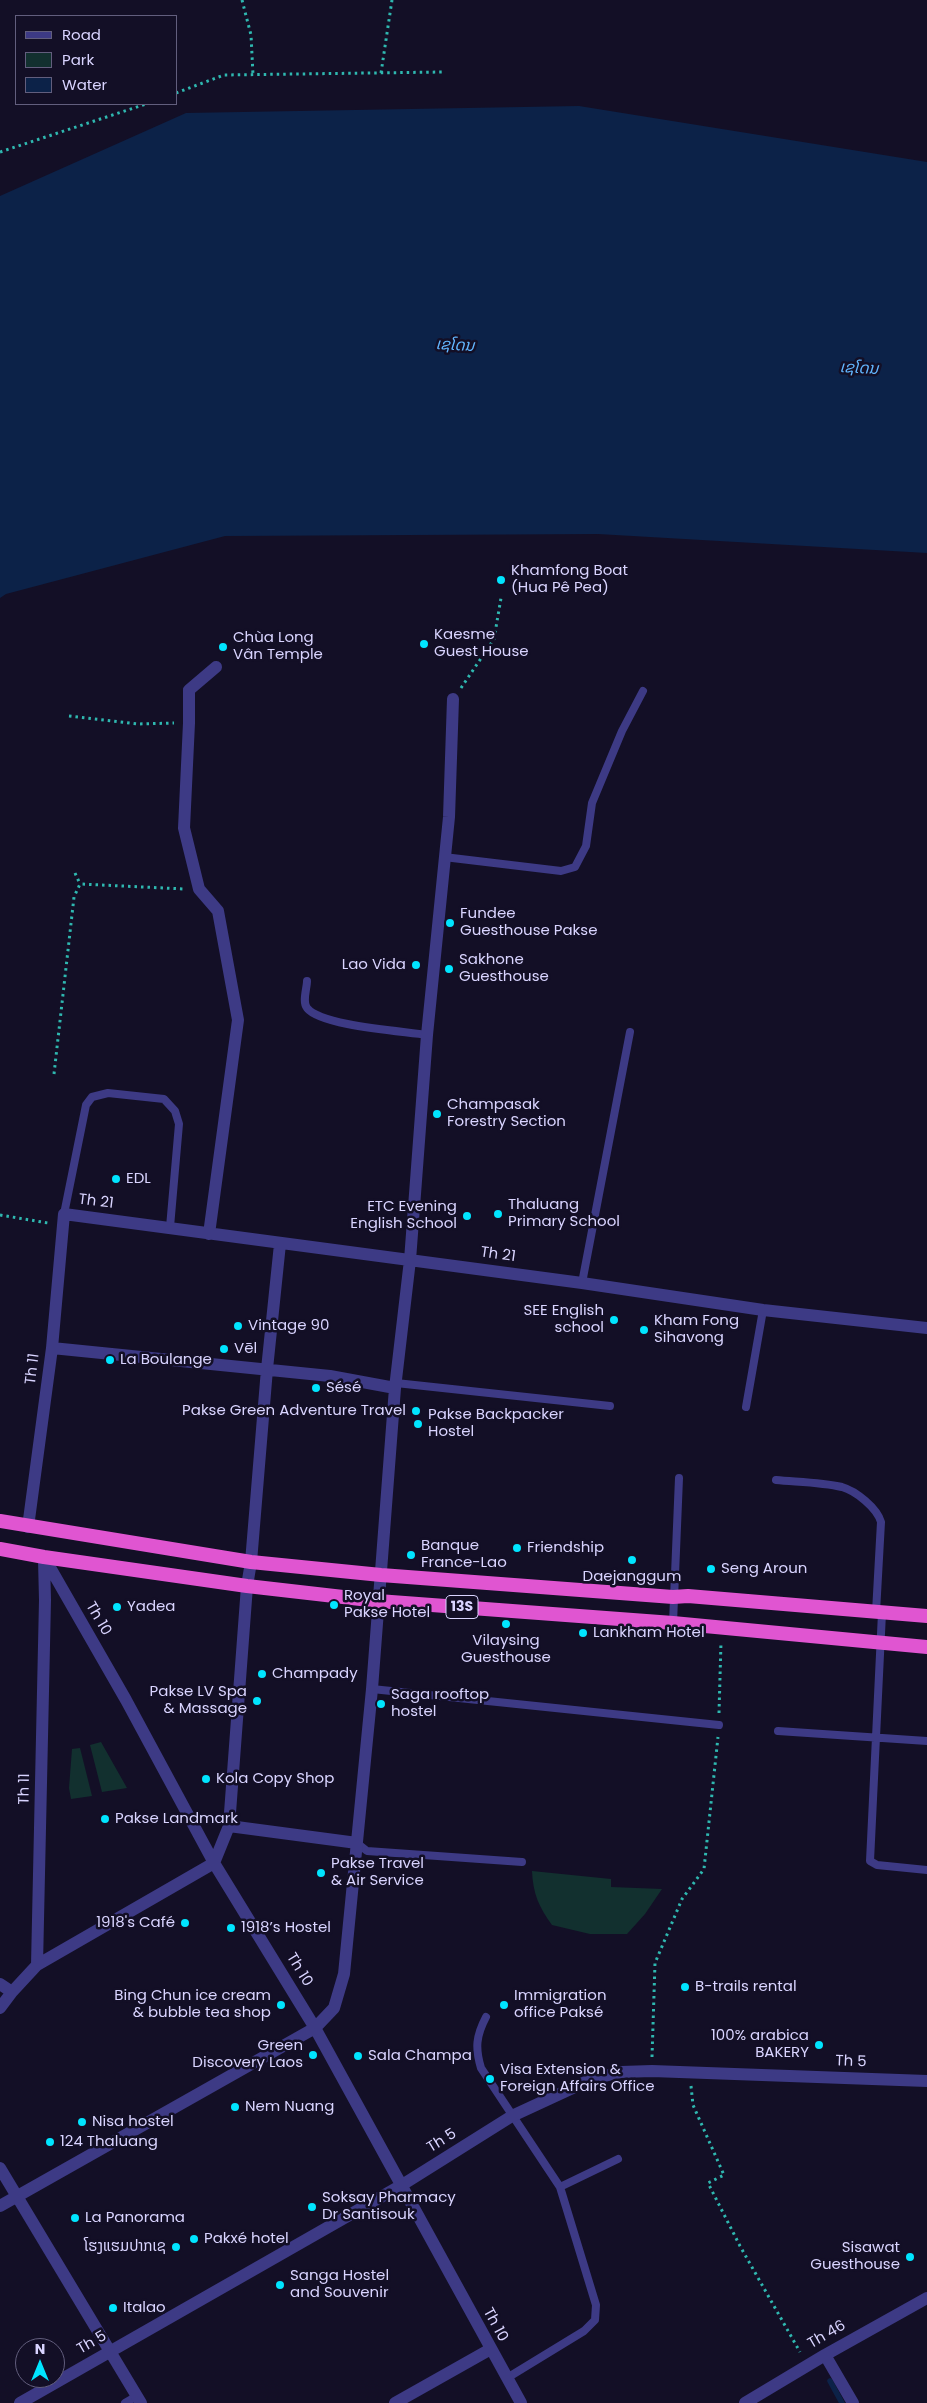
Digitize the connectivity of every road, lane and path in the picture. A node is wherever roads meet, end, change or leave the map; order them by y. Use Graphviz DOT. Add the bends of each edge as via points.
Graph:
graph roads {
  1 [pos="242,0"];
  2 [pos="392,0"];
  3 [pos="443,72"];
  4 [pos="381,73"];
  5 [pos="253,75"];
  6 [pos="178,92"];
  7 [pos="143,105"];
  8 [pos="0,152"];
  9 [pos="501,598"];
  10 [pos="216,666"];
  11 [pos="643,691"];
  12 [pos="453,699"];
  13 [pos="69,716"];
  14 [pos="190,723"];
  15 [pos="444,857"];
  16 [pos="75,873"];
  17 [pos="80,884"];
  18 [pos="199,889"];
  19 [pos="307,981"];
  20 [pos="630,1032"];
  21 [pos="427,1035"];
  22 [pos="54,1074"];
  23 [pos="0,1215"];
  24 [pos="64,1220"];
  25 [pos="170,1227"];
  26 [pos="209,1234"];
  27 [pos="280,1244"];
  28 [pos="410,1260"];
  29 [pos="582,1282"];
  30 [pos="763,1310"];
  31 [pos="927,1328"];
  32 [pos="52,1348"];
  33 [pos="266,1370"];
  34 [pos="396,1386"];
  35 [pos="610,1406"];
  36 [pos="746,1407"];
  37 [pos="679,1478"];
  38 [pos="776,1480"];
  39 [pos="0,1521"];
  40 [pos="28,1526"];
  41 [pos="0,1549"];
  42 [pos="44,1557"];
  43 [pos="251,1562"];
  44 [pos="381,1575"];
  45 [pos="247,1586"];
  46 [pos="673,1597"];
  47 [pos="378,1601"];
  48 [pos="879,1612"];
  49 [pos="927,1616"];
  50 [pos="673,1623"];
  51 [pos="721,1629"];
  52 [pos="880,1642"];
  53 [pos="927,1647"];
  54 [pos="372,1689"];
  55 [pos="719,1725"];
  56 [pos="778,1731"];
  57 [pos="876,1739"];
  58 [pos="927,1741"];
  59 [pos="229,1826"];
  60 [pos="357,1844"];
  61 [pos="214,1862"];
  62 [pos="522,1862"];
  63 [pos="927,1870"];
  64 [pos="37,1966"];
  65 [pos="0,1984"];
  66 [pos="12,1992"];
  67 [pos="0,2008"];
  68 [pos="486,2017"];
  69 [pos="315,2028"];
  70 [pos="652,2070"];
  71 [pos="691,2073"];
  72 [pos="927,2081"];
  73 [pos="512,2116"];
  74 [pos="618,2159"];
  75 [pos="0,2168"];
  76 [pos="402,2185"];
  77 [pos="560,2188"];
  78 [pos="16,2196"];
  79 [pos="0,2206"];
  80 [pos="927,2298"];
  81 [pos="489,2350"];
  82 [pos="111,2351"];
  83 [pos="825,2355"];
  84 [pos="808,2366"];
  85 [pos="507,2378"];
  86 [pos="139,2400"];
  87 [pos="20,2403"];
  88 [pos="125,2403"];
  89 [pos="395,2403"];
  90 [pos="520,2403"];
  91 [pos="745,2403"];
  92 [pos="853,2403"];
  1 -- 5 [label="path" via="251,35"];
  2 -- 4 [label="path"];
  3 -- 4 [label="path"];
  4 -- 5 [label="path"];
  5 -- 6 [label="path" via="224,75"];
  7 -- 8 [label="path"];
  9 -- 12 [label="path" via="494,640"];
  10 -- 14 [label="street" via="188,690"];
  11 -- 15 [label="lane" via="622,731 592,804 586,846 575,867 561,871"];
  12 -- 15 [label="street" via="449,816"];
  13 -- 14 [label="path" via="138,724"];
  14 -- 18 [label="street" via="184,828"];
  15 -- 21 [label="street"];
  16 -- 17 [label="path"];
  17 -- 18 [label="path"];
  17 -- 22 [label="path" via="74,897"];
  18 -- 26 [label="street" via="218,911 238,1020"];
  19 -- 21 [label="lane" via="305,1004 325,1019"];
  20 -- 29 [label="lane"];
  21 -- 28 [label="street"];
  23 -- 24 [label="path"];
  24 -- 25 [label="street, Th 21"];
  24 -- 25 [label="lane" via="86,1105 92,1096 108,1093 164,1099 175,1110 179,1124"];
  24 -- 32 [label="street, Th 11"];
  25 -- 26 [label="street, Th 21"];
  26 -- 27 [label="street, Th 21"];
  27 -- 28 [label="street, Th 21"];
  27 -- 33 [label="street"];
  28 -- 29 [label="street, Th 21"];
  28 -- 34 [label="street"];
  29 -- 30 [label="street, Th 21"];
  30 -- 31 [label="street, Th 21"];
  30 -- 36 [label="lane"];
  32 -- 33 [label="street"];
  32 -- 40 [label="street, Th 11"];
  33 -- 34 [label="street"];
  33 -- 43 [label="street"];
  34 -- 35 [label="lane"];
  34 -- 44 [label="street"];
  37 -- 46 [label="lane"];
  38 -- 48 [label="lane" via="843,1487 874,1509 881,1522"];
  39 -- 40 [label="highway, 13S"];
  40 -- 43 [label="highway, 13S"];
  41 -- 42 [label="highway, 13S"];
  42 -- 45 [label="highway, 13S"];
  42 -- 61 [label="street, Th 10"];
  42 -- 64 [label="street, Th 11"];
  43 -- 44 [label="highway, 13S"];
  43 -- 45 [label="street"];
  44 -- 46 [label="highway, 13S"];
  44 -- 47 [label="street"];
  45 -- 47 [label="highway, 13S"];
  45 -- 59 [label="street"];
  46 -- 48 [label="highway, 13S"];
  46 -- 50 [label="lane"];
  47 -- 50 [label="highway, 13S"];
  47 -- 54 [label="street"];
  48 -- 49 [label="highway, 13S"];
  48 -- 52 [label="lane"];
  50 -- 51 [label="highway, 13S"];
  51 -- 52 [label="highway, 13S"];
  51 -- 55 [label="path"];
  52 -- 53 [label="highway, 13S"];
  52 -- 57 [label="lane"];
  54 -- 55 [label="lane"];
  54 -- 60 [label="street"];
  55 -- 70 [label="path" via="704,1869 682,1899 655,1963"];
  56 -- 57 [label="lane"];
  57 -- 58 [label="lane"];
  57 -- 63 [label="lane" via="870,1861 877,1865"];
  59 -- 60 [label="street"];
  59 -- 61 [label="street"];
  60 -- 62 [label="lane" via="367,1851"];
  60 -- 69 [label="street" via="344,1974 334,2008"];
  61 -- 64 [label="street"];
  61 -- 69 [label="street, Th 10"];
  64 -- 66 [label="street"];
  65 -- 66 [label="street"];
  66 -- 67 [label="street"];
  68 -- 73 [label="lane" via="478,2033 476,2049 481,2068"];
  69 -- 76 [label="street, Th 10"];
  69 -- 78 [label="street"];
  70 -- 71 [label="street, Th 5"];
  70 -- 73 [label="street, Th 5" via="592,2078"];
  71 -- 72 [label="street, Th 5"];
  71 -- 84 [label="path" via="693,2105 724,2175 708,2183"];
  73 -- 76 [label="street, Th 5"];
  73 -- 77 [label="lane"];
  74 -- 77 [label="lane"];
  75 -- 78 [label="street"];
  76 -- 81 [label="street, Th 10"];
  76 -- 82 [label="street, Th 5"];
  77 -- 85 [label="lane" via="596,2305 595,2320 584,2331"];
  78 -- 79 [label="street"];
  78 -- 82 [label="street"];
  80 -- 83 [label="street, Th 46"];
  81 -- 85 [label="street, Th 10"];
  81 -- 89 [label="street"];
  82 -- 86 [label="street"];
  82 -- 87 [label="street, Th 5"];
  83 -- 84 [label="street, Th 46"];
  83 -- 92 [label="street"];
  84 -- 91 [label="street, Th 46"];
  85 -- 90 [label="street, Th 10"];
  86 -- 88 [label="lane"];
}
